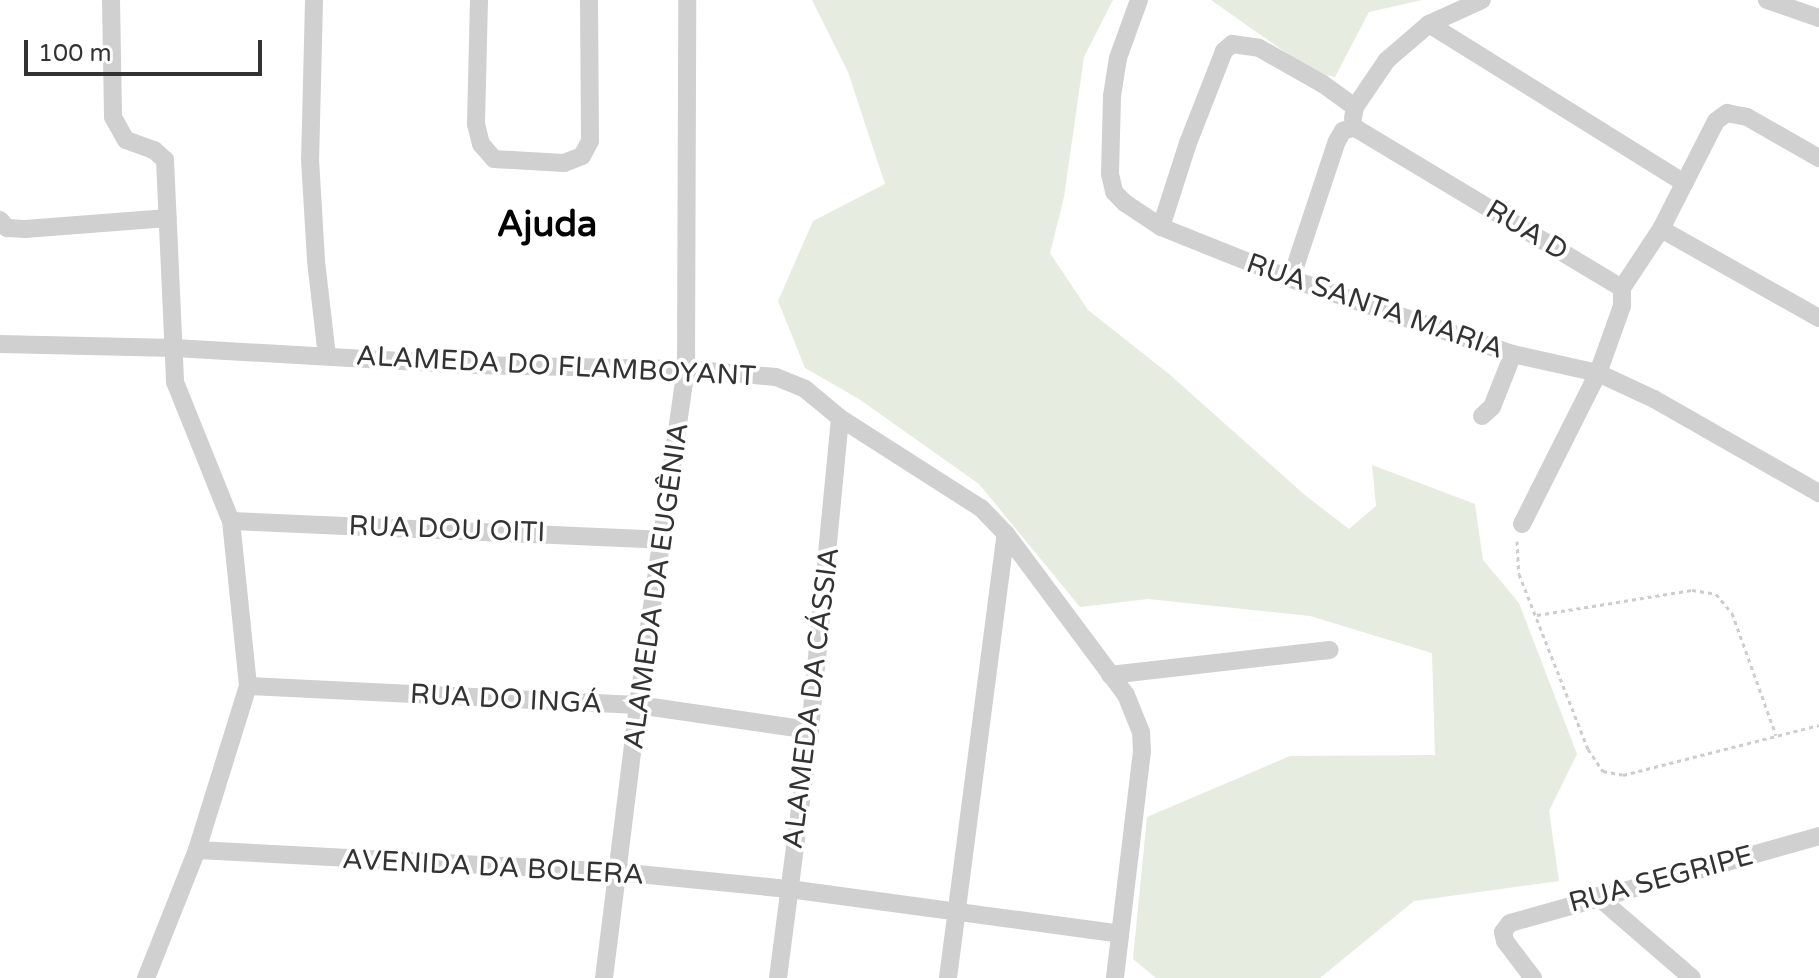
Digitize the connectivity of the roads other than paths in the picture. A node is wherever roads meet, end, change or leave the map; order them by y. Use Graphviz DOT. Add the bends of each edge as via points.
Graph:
graph roads {
  1 [pos="111,0"];
  2 [pos="314,0"];
  3 [pos="479,0"];
  4 [pos="589,0"];
  5 [pos="687,0"];
  6 [pos="1139,0"];
  7 [pos="1482,0"];
  8 [pos="1767,0"];
  9 [pos="1819,18"];
  10 [pos="1429,24"];
  11 [pos="1355,107"];
  12 [pos="1351,128"];
  13 [pos="1819,158"];
  14 [pos="1684,183"];
  15 [pos="168,218"];
  16 [pos="0,220"];
  17 [pos="1161,227"];
  18 [pos="1661,229"];
  19 [pos="1291,279"];
  20 [pos="1622,288"];
  21 [pos="1819,318"];
  22 [pos="0,344"];
  23 [pos="175,348"];
  24 [pos="1513,354"];
  25 [pos="327,356"];
  26 [pos="686,369"];
  27 [pos="1598,373"];
  28 [pos="1482,416"];
  29 [pos="840,418"];
  30 [pos="1819,493"];
  31 [pos="231,521"];
  32 [pos="1522,524"];
  33 [pos="1006,534"];
  34 [pos="662,540"];
  35 [pos="1330,650"];
  36 [pos="1110,675"];
  37 [pos="248,686"];
  38 [pos="638,705"];
  39 [pos="810,730"];
  40 [pos="1819,836"];
  41 [pos="197,850"];
  42 [pos="618,872"];
  43 [pos="789,889"];
  44 [pos="1597,896"];
  45 [pos="956,912"];
  46 [pos="1120,934"];
  47 [pos="146,978"];
  48 [pos="604,978"];
  49 [pos="778,978"];
  50 [pos="948,978"];
  51 [pos="1115,978"];
  52 [pos="1533,978"];
  53 [pos="1692,978"];
  1 -- 15 [label="street" via="113,117 126,140 165,160"];
  2 -- 25 [label="street" via="310,159"];
  3 -- 4 [label="street" via="476,124 481,144 494,159 564,163 582,156 590,141"];
  5 -- 26 [label="street, ALAMEDA DA EUGÊNIA"];
  6 -- 17 [label="street, RUA SANTA MARIA" via="1118,58 1110,174 1118,198"];
  7 -- 10 [label="street"];
  8 -- 9 [label="street"];
  10 -- 11 [label="street" via="1387,60"];
  10 -- 14 [label="street"];
  11 -- 12 [label="street"];
  11 -- 17 [label="street" via="1259,48 1232,44 1224,51 1188,143"];
  12 -- 19 [label="street" via="1337,141"];
  12 -- 20 [label="street, RUA D"];
  13 -- 14 [label="street" via="1747,117 1727,113 1716,121"];
  14 -- 18 [label="street"];
  15 -- 16 [label="street" via="25,229 7,228"];
  15 -- 23 [label="street"];
  17 -- 19 [label="street, RUA SANTA MARIA"];
  18 -- 20 [label="street"];
  18 -- 21 [label="street"];
  19 -- 24 [label="street, RUA SANTA MARIA"];
  20 -- 27 [label="street" via="1622,306"];
  22 -- 23 [label="street, ALAMEDA DO FLAMBOYANT"];
  23 -- 25 [label="street, ALAMEDA DO FLAMBOYANT"];
  23 -- 31 [label="street" via="179,396"];
  24 -- 27 [label="street, RUA SANTA MARIA"];
  24 -- 28 [label="street" via="1492,407"];
  25 -- 26 [label="street, ALAMEDA DO FLAMBOYANT"];
  26 -- 29 [label="street, ALAMEDA DO FLAMBOYANT" via="776,377 805,389"];
  26 -- 34 [label="street, ALAMEDA DA EUGÊNIA"];
  27 -- 30 [label="street, RUA SANTA MARIA"];
  27 -- 32 [label="street"];
  29 -- 33 [label="street, ALAMEDA DO FLAMBOYANT" via="957,489"];
  29 -- 39 [label="street, ALAMEDA DA CÁSSIA"];
  31 -- 34 [label="street, RUA DOU OITI"];
  31 -- 37 [label="street"];
  33 -- 36 [label="street, ALAMEDA DO FLAMBOYANT"];
  33 -- 45 [label="street"];
  34 -- 38 [label="street, ALAMEDA DA EUGÊNIA"];
  35 -- 36 [label="street"];
  36 -- 46 [label="street, ALAMEDA DO FLAMBOYANT" via="1126,695 1141,732"];
  37 -- 38 [label="street, RUA DO INGÁ"];
  37 -- 41 [label="street"];
  38 -- 39 [label="street, RUA DO INGÁ"];
  38 -- 42 [label="street, ALAMEDA DA EUGÊNIA"];
  39 -- 43 [label="street, ALAMEDA DA CÁSSIA"];
  40 -- 44 [label="street, RUA SEGRIPE"];
  41 -- 42 [label="street, AVENIDA DA BOLERA"];
  41 -- 47 [label="street"];
  42 -- 43 [label="street, AVENIDA DA BOLERA"];
  42 -- 48 [label="street, ALAMEDA DA EUGÊNIA"];
  43 -- 45 [label="street, AVENIDA DA BOLERA"];
  43 -- 49 [label="street, ALAMEDA DA CÁSSIA"];
  44 -- 52 [label="street, RUA SEGRIPE" via="1505,927 1508,948"];
  44 -- 53 [label="street"];
  45 -- 46 [label="street, AVENIDA DA BOLERA"];
  45 -- 50 [label="street"];
  46 -- 51 [label="street, ALAMEDA DO FLAMBOYANT"];
}
